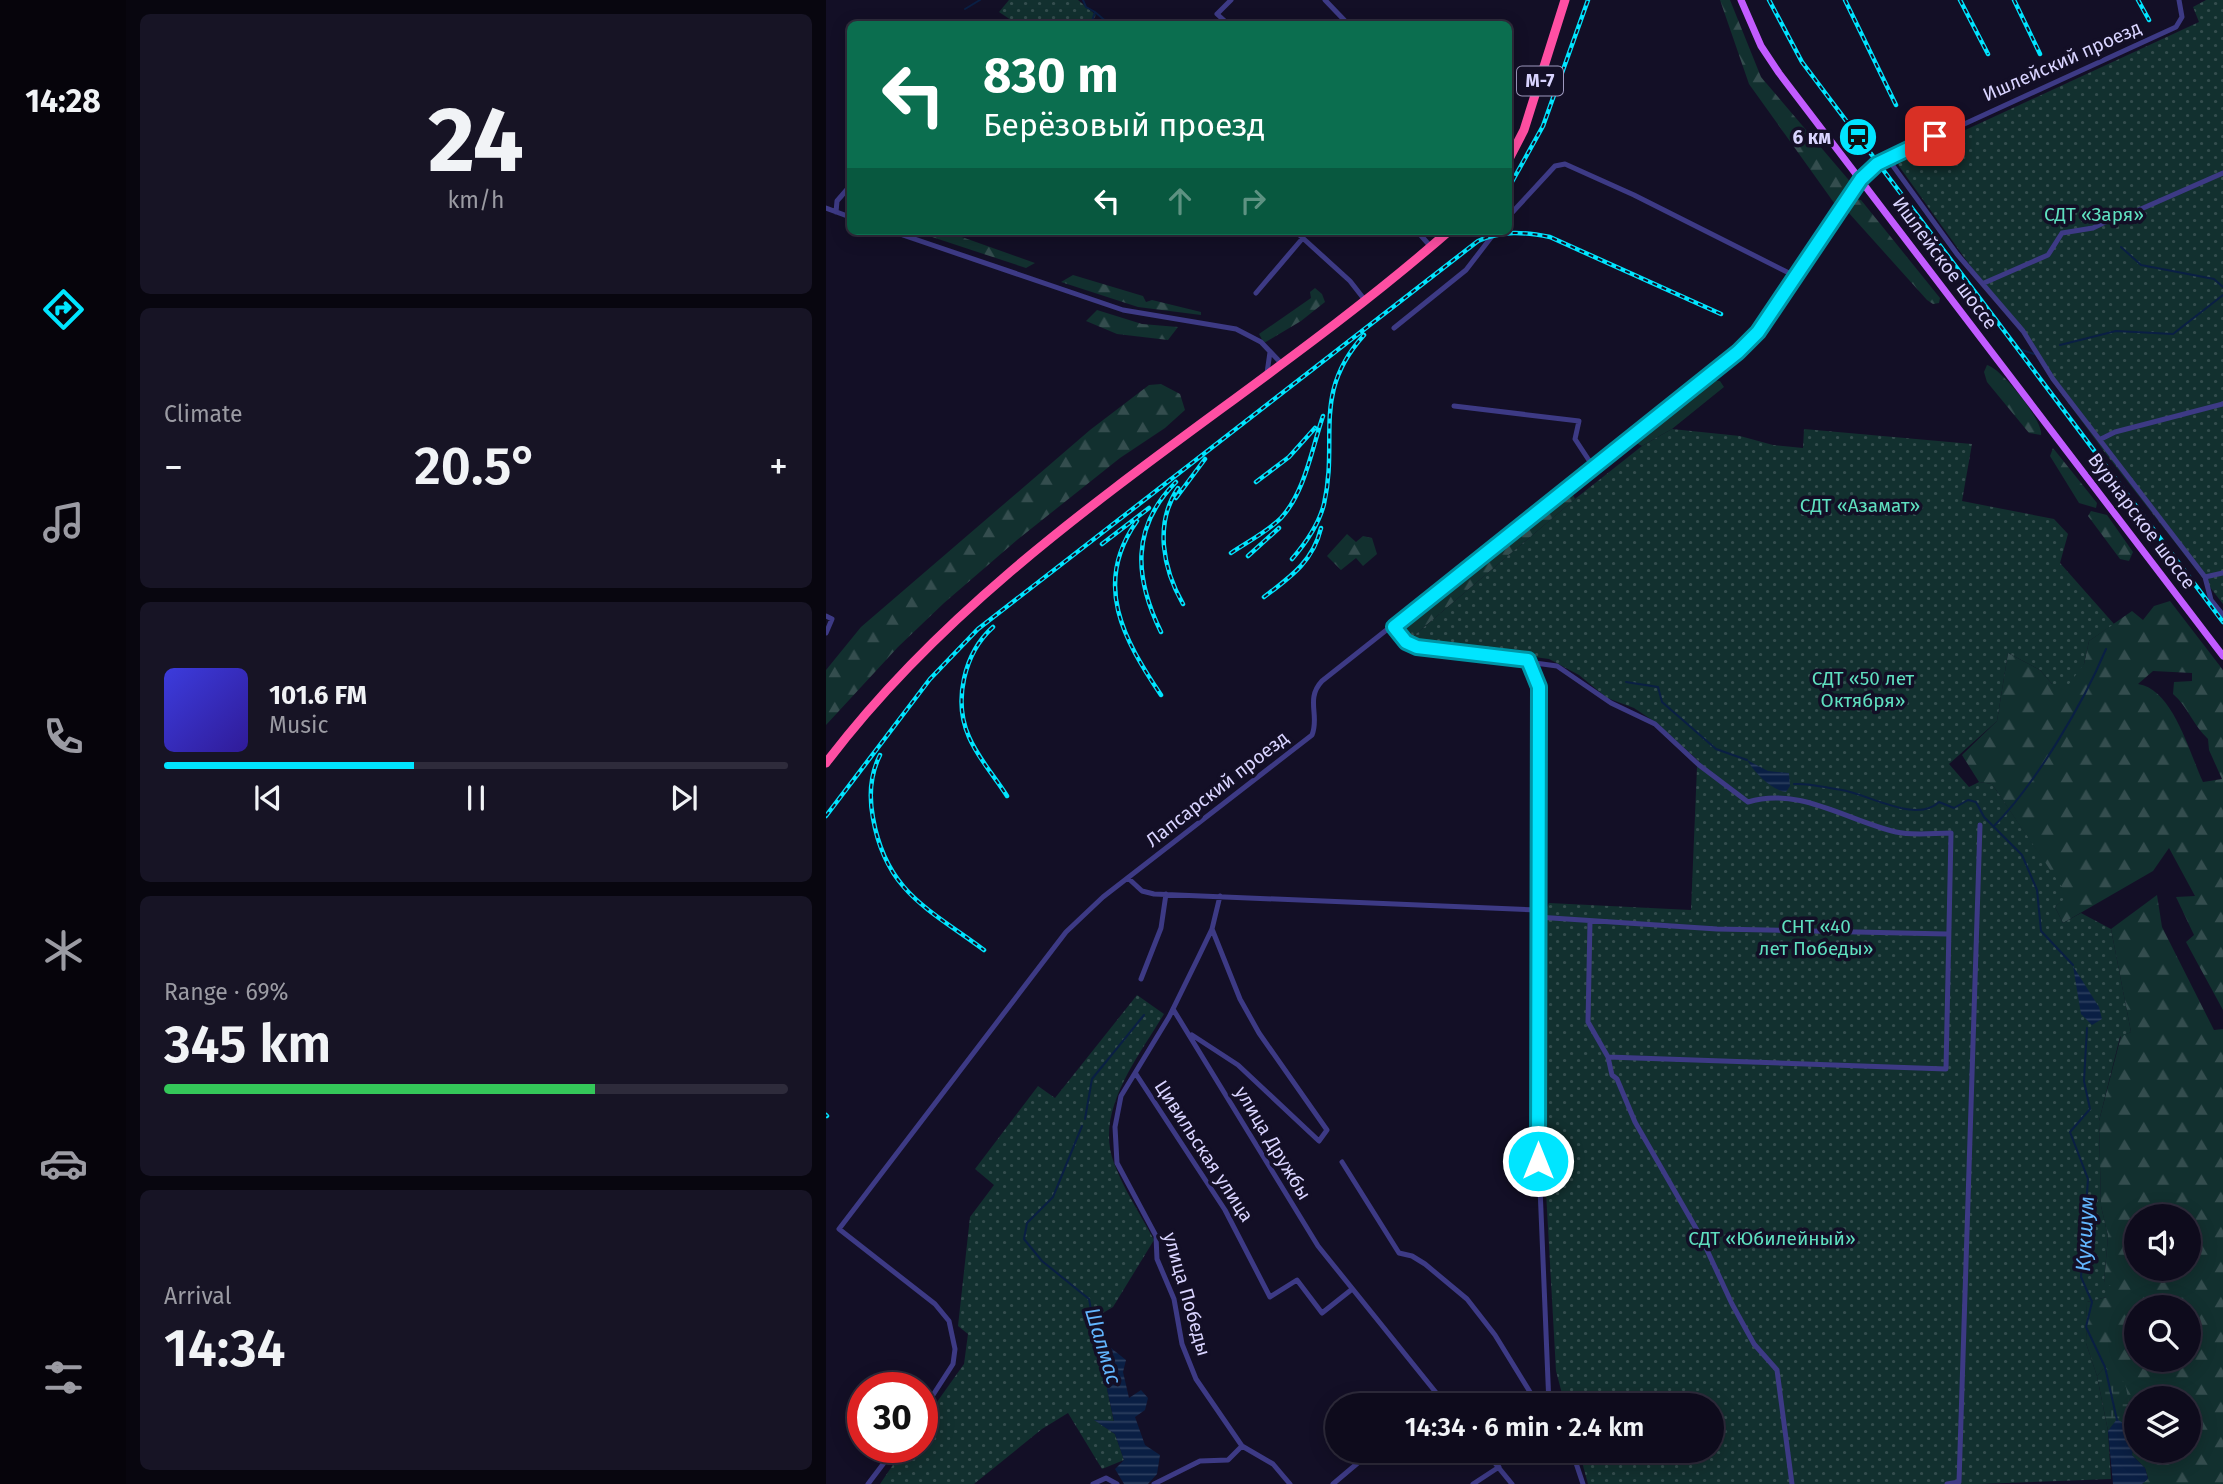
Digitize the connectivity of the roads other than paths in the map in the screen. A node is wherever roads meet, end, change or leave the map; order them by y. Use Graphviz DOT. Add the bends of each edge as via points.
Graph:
graph roads {
  1 [pos="1231,0"];
  2 [pos="1325,0"];
  3 [pos="1565,0"];
  4 [pos="1741,0"];
  5 [pos="2179,0"];
  6 [pos="1225,21"];
  7 [pos="1345,21"];
  8 [pos="1512,153"];
  9 [pos="1888,159"];
  10 [pos="2223,173"];
  11 [pos="1861,179"];
  12 [pos="847,190"];
  13 [pos="826,208"];
  14 [pos="836,212"];
  15 [pos="1512,213"];
  16 [pos="847,216"];
  17 [pos="903,235"];
  18 [pos="1299,235"];
  19 [pos="1420,235"];
  20 [pos="1444,235"];
  21 [pos="1493,235"];
  22 [pos="1431,247"];
  23 [pos="1795,276"];
  24 [pos="1984,283"];
  25 [pos="1256,293"];
  26 [pos="1364,299"];
  27 [pos="1394,328"];
  28 [pos="1270,352"];
  29 [pos="1292,354"];
  30 [pos="1280,363"];
  31 [pos="1267,374"];
  32 [pos="2223,404"];
  33 [pos="1454,406"];
  34 [pos="2060,438"];
  35 [pos="2101,439"];
  36 [pos="1594,468"];
  37 [pos="2223,573"];
  38 [pos="2205,578"];
  39 [pos="2223,615"];
  40 [pos="829,618"];
  41 [pos="1394,627"];
  42 [pos="826,633"];
  43 [pos="2223,656"];
  44 [pos="1528,660"];
  45 [pos="827,756"];
  46 [pos="1979,825"];
  47 [pos="1128,878"];
  48 [pos="1166,894"];
  49 [pos="1220,896"];
  50 [pos="1536,914"];
  51 [pos="1590,921"];
  52 [pos="1212,929"];
  53 [pos="1947,934"];
  54 [pos="1141,979"];
  55 [pos="1173,1009"];
  56 [pos="1189,1033"];
  57 [pos="1608,1057"];
  58 [pos="1136,1074"];
  59 [pos="1342,1163"];
  60 [pos="1351,1290"];
  61 [pos="938,1387"];
  62 [pos="1436,1393"];
  63 [pos="1531,1393"];
  64 [pos="1549,1393"];
  65 [pos="1242,1446"];
  66 [pos="884,1463"];
  67 [pos="1358,1463"];
  68 [pos="1496,1463"];
  69 [pos="1576,1463"];
  70 [pos="1499,1467"];
  71 [pos="868,1484"];
  72 [pos="1093,1484"];
  73 [pos="1117,1484"];
  74 [pos="1154,1484"];
  75 [pos="1290,1484"];
  76 [pos="1333,1484"];
  77 [pos="1473,1484"];
  78 [pos="1512,1484"];
  79 [pos="1583,1484"];
  80 [pos="1792,1484"];
  81 [pos="1947,1484"];
  1 -- 6 [label="street" via="1217,14"];
  2 -- 7 [label="street"];
  3 -- 8 [label="highway, М-7" via="1524,130"];
  4 -- 11 [label="main road, Ишлейское шоссе" via="1767,57"];
  5 -- 9 [label="street, Ишлейский проезд" via="2182,17 2176,27"];
  9 -- 11 [label="street, Ишлейский проезд"];
  9 -- 24 [label="street" via="1957,254"];
  10 -- 24 [label="street" via="2126,216 2062,233 2048,255"];
  11 -- 23 [label="street, Лапсарский проезд"];
  11 -- 34 [label="main road, Ишлейское шоссе"];
  12 -- 14 [label="street"];
  13 -- 14 [label="street"];
  14 -- 16 [label="street"];
  15 -- 23 [label="street" via="1549,171 1565,164"];
  17 -- 28 [label="street" via="1123,310 1236,329"];
  18 -- 25 [label="street"];
  18 -- 26 [label="street"];
  19 -- 22 [label="street"];
  20 -- 22 [label="highway"];
  21 -- 27 [label="street" via="1466,270"];
  22 -- 26 [label="highway"];
  23 -- 36 [label="street, Лапсарский проезд" via="1758,332 1738,352"];
  24 -- 35 [label="street"];
  26 -- 29 [label="highway"];
  28 -- 29 [label="street"];
  28 -- 30 [label="street"];
  28 -- 31 [label="street"];
  29 -- 30 [label="highway"];
  30 -- 31 [label="highway"];
  31 -- 45 [label="highway" via="1039,547 894,682"];
  32 -- 35 [label="street"];
  33 -- 36 [label="street" via="1579,421 1574,439"];
  34 -- 43 [label="main road, Вурнарское шоссе"];
  35 -- 38 [label="street"];
  36 -- 41 [label="street, Лапсарский проезд"];
  37 -- 38 [label="street"];
  38 -- 39 [label="street" via="2211,600"];
  40 -- 42 [label="street"];
  41 -- 44 [label="street" via="1417,647"];
  41 -- 47 [label="street, Лапсарский проезд" via="1316,687 1312,735"];
  44 -- 50 [label="street" via="1539,687"];
  44 -- 53 [label="street" via="1557,666 1611,703 1655,724 1748,802 1799,800 1897,833 1951,832"];
  46 -- 81 [label="street" via="1959,1482"];
  47 -- 48 [label="street" via="1142,891"];
  47 -- 61 [label="street, Лапсарский проезд" via="1066,932 839,1229 935,1304 949,1321 953,1364"];
  48 -- 49 [label="street"];
  48 -- 54 [label="street" via="1161,928"];
  49 -- 50 [label="street"];
  49 -- 52 [label="street, улица Победы"];
  50 -- 51 [label="street"];
  50 -- 64 [label="street" via="1539,1204"];
  51 -- 53 [label="street"];
  51 -- 57 [label="street" via="1588,1021"];
  52 -- 55 [label="street, улица Победы"];
  52 -- 56 [label="street" via="1259,1033 1327,1129 1320,1141 1238,1065"];
  53 -- 57 [label="street" via="1946,1069"];
  55 -- 56 [label="street, улица Дружбы"];
  55 -- 58 [label="street, улица Победы"];
  56 -- 60 [label="street, улица Дружбы" via="1318,1246"];
  57 -- 80 [label="street" via="1635,1122 1732,1304 1754,1344 1777,1370"];
  58 -- 60 [label="street, Цивильская улица" via="1225,1210 1270,1297 1297,1280 1322,1313"];
  58 -- 65 [label="street, улица Победы" via="1121,1096 1115,1127 1117,1163 1156,1236 1157,1259 1174,1299 1182,1344 1196,1379"];
  59 -- 63 [label="street" via="1399,1253 1426,1264 1466,1299 1496,1335"];
  60 -- 62 [label="street, улица Дружбы"];
  65 -- 74 [label="street" via="1228,1460 1200,1461"];
  65 -- 75 [label="street, улица Победы" via="1273,1464"];
  66 -- 71 [label="street"];
  67 -- 76 [label="street"];
  68 -- 70 [label="street"];
  69 -- 79 [label="street"];
  70 -- 77 [label="street"];
  70 -- 78 [label="street"];
  72 -- 73 [label="street" via="1107,1478"];
}
